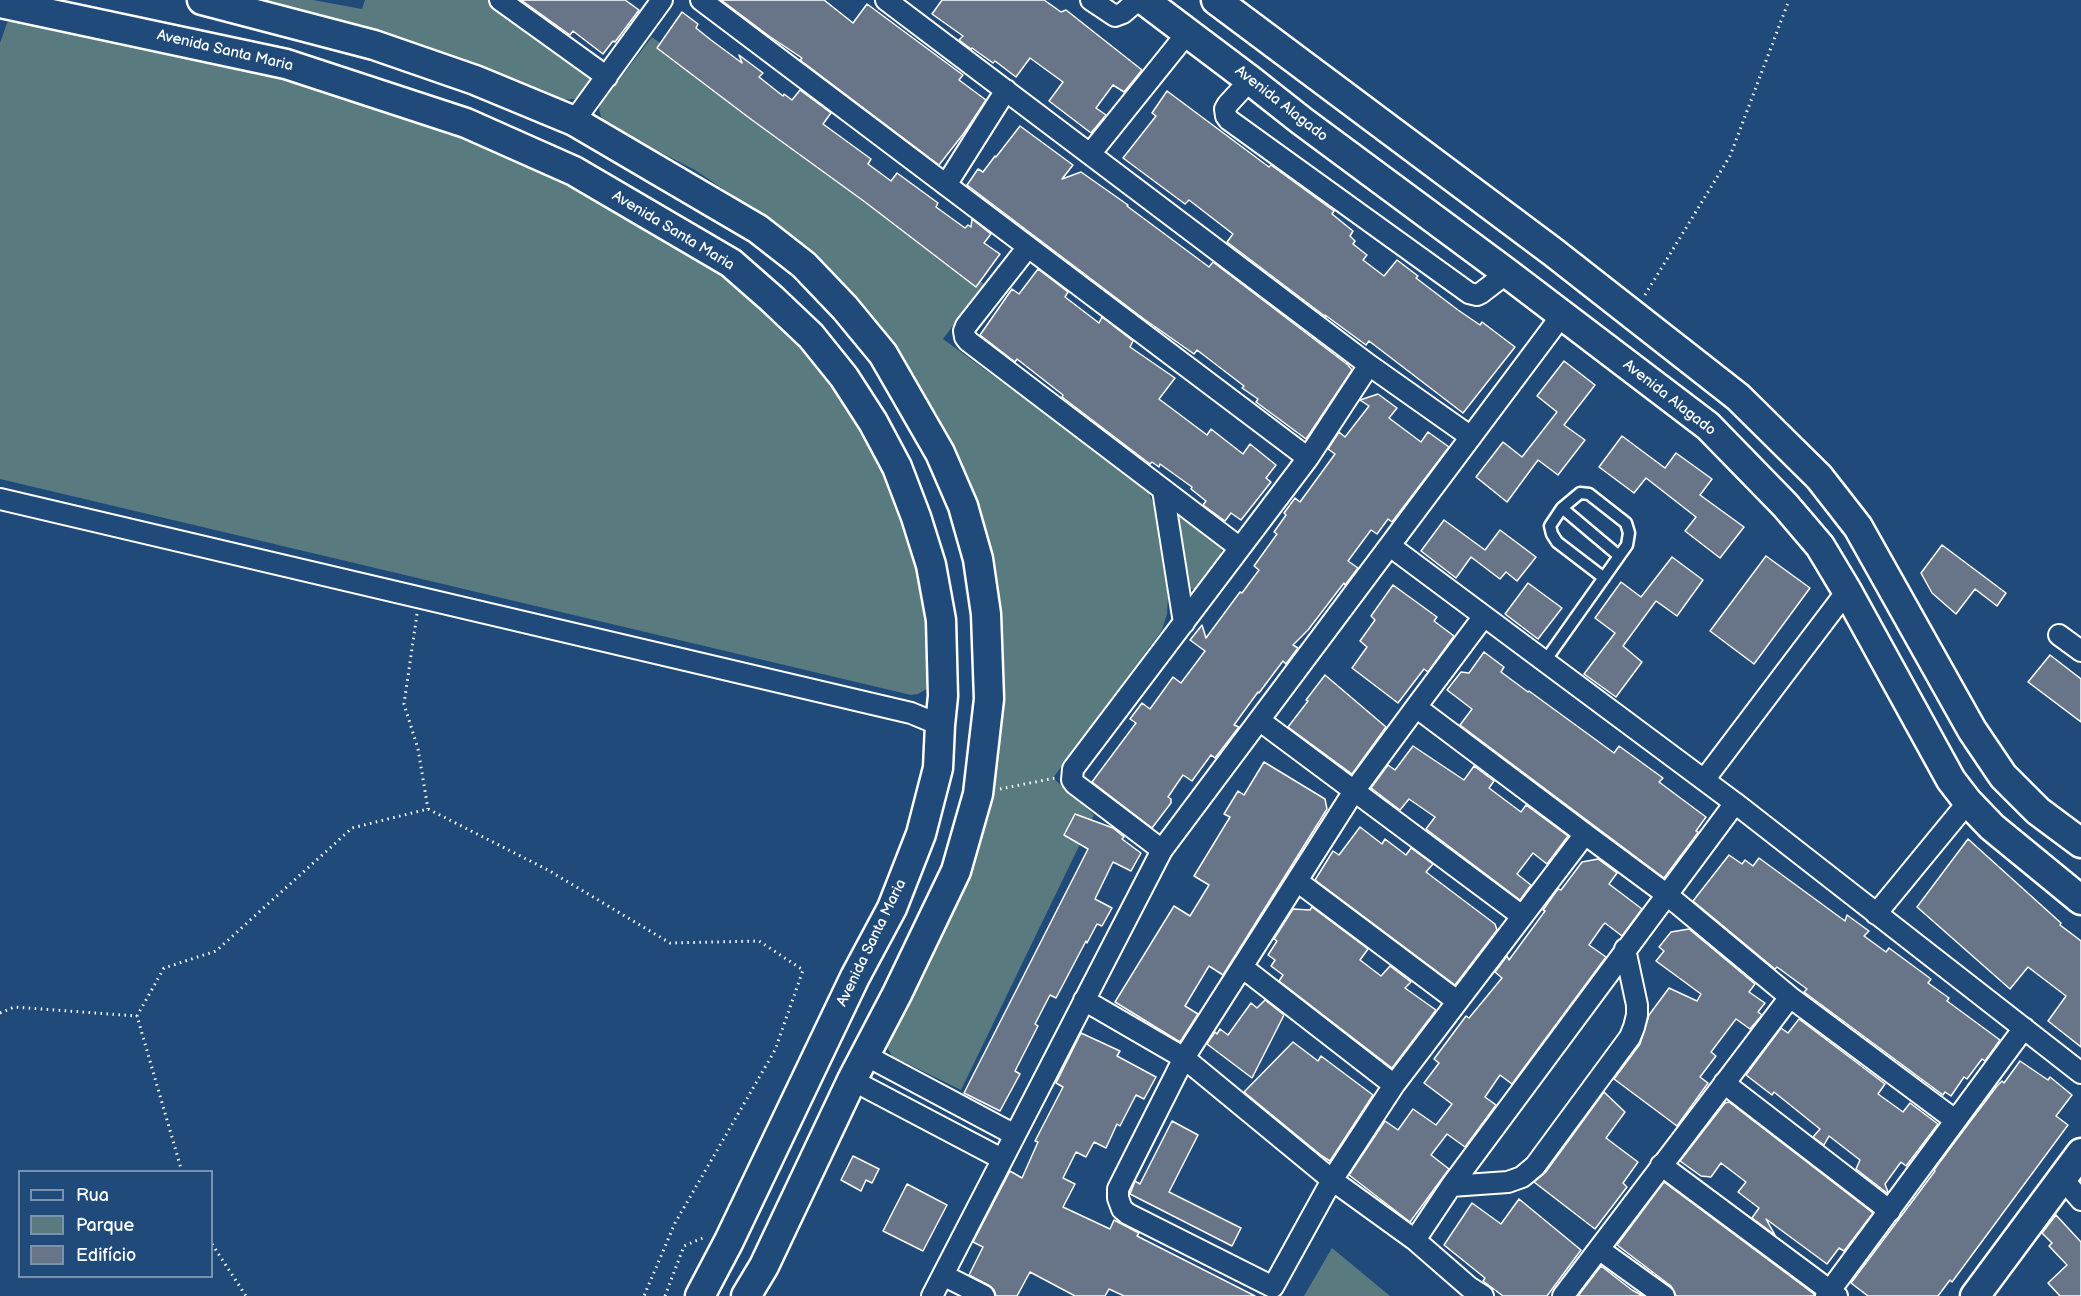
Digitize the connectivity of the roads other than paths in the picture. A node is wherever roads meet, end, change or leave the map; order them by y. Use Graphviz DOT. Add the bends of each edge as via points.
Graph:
graph roads {
  1 [pos="202,0"];
  2 [pos="500,0"];
  3 [pos="662,0"];
  4 [pos="701,0"];
  5 [pos="886,0"];
  6 [pos="1091,0"];
  7 [pos="1138,0"];
  8 [pos="1144,0"];
  9 [pos="1216,0"];
  10 [pos="4,5"];
  11 [pos="58,8"];
  12 [pos="1188,32"];
  13 [pos="608,77"];
  14 [pos="1250,80"];
  15 [pos="1334,89"];
  16 [pos="1006,90"];
  17 [pos="574,121"];
  18 [pos="1302,121"];
  19 [pos="1090,154"];
  20 [pos="946,185"];
  21 [pos="1028,247"];
  22 [pos="1507,273"];
  23 [pos="1562,315"];
  24 [pos="1369,365"];
  25 [pos="1738,397"];
  26 [pos="1707,426"];
  27 [pos="1472,437"];
  28 [pos="1308,458"];
  29 [pos="1163,490"];
  30 [pos="0,499"];
  31 [pos="1562,508"];
  32 [pos="1390,546"];
  33 [pos="1240,548"];
  34 [pos="1620,556"];
  35 [pos="1604,578"];
  36 [pos="1848,591"];
  37 [pos="1484,616"];
  38 [pos="1184,622"];
  39 [pos="2059,635"];
  40 [pos="2081,651"];
  41 [pos="1545,662"];
  42 [pos="1416,707"];
  43 [pos="1259,720"];
  44 [pos="940,725"];
  45 [pos="938,768"];
  46 [pos="1704,780"];
  47 [pos="1354,790"];
  48 [pos="978,794"];
  49 [pos="1968,802"];
  50 [pos="1735,803"];
  51 [pos="921,834"];
  52 [pos="1585,834"];
  53 [pos="2081,843"];
  54 [pos="1162,850"];
  55 [pos="956,871"];
  56 [pos="1297,880"];
  57 [pos="1666,894"];
  58 [pos="2081,900"];
  59 [pos="1876,914"];
  60 [pos="1522,916"];
  61 [pos="1625,949"];
  62 [pos="1242,968"];
  63 [pos="1790,997"];
  64 [pos="1084,1000"];
  65 [pos="1457,1001"];
  66 [pos="2024,1028"];
  67 [pos="865,1055"];
  68 [pos="1184,1058"];
  69 [pos="2081,1073"];
  70 [pos="852,1080"];
  71 [pos="1724,1083"];
  72 [pos="1394,1085"];
  73 [pos="1955,1120"];
  74 [pos="1015,1135"];
  75 [pos="2081,1153"];
  76 [pos="1002,1160"];
  77 [pos="1661,1165"];
  78 [pos="2062,1178"];
  79 [pos="1332,1180"];
  80 [pos="1450,1186"];
  81 [pos="2081,1200"];
  82 [pos="1890,1211"];
  83 [pos="1415,1240"];
  84 [pos="729,1241"];
  85 [pos="1600,1250"];
  86 [pos="764,1266"];
  87 [pos="943,1275"];
  88 [pos="1271,1292"];
  89 [pos="1472,1293"];
  90 [pos="1831,1294"];
  91 [pos="749,1295"];
  92 [pos="700,1296"];
  93 [pos="932,1296"];
  94 [pos="984,1296"];
  95 [pos="1563,1296"];
  96 [pos="1664,1296"];
  97 [pos="1975,1296"];
  1 -- 17 [label="main road" via="374,45 475,80"];
  2 -- 13 [label="street"];
  3 -- 13 [label="street"];
  4 -- 20 [label="street"];
  5 -- 16 [label="street"];
  6 -- 7 [label="street" via="1115,16"];
  8 -- 12 [label="main road, Avenida Alagado"];
  9 -- 15 [label="main road"];
  10 -- 11 [label="main road, Avenida Santa Maria"];
  11 -- 44 [label="main road, Avenida Santa Maria" via="286,64 466,123 574,171 731,263 811,336 838,369 897,467 931,565 941,620 944,696"];
  12 -- 14 [label="main road, Avenida Alagado"];
  12 -- 19 [label="street"];
  13 -- 17 [label="street"];
  14 -- 18 [label="main road, Avenida Alagado"];
  14 -- 22 [label="street" via="1228,104 1225,110 1229,120 1469,293 1481,293"];
  15 -- 18 [label="main road" via="1311,103"];
  15 -- 25 [label="main road"];
  16 -- 19 [label="street"];
  16 -- 20 [label="street"];
  17 -- 48 [label="main road" via="758,229 804,265 883,354 940,453 963,506 978,559 986,614 989,699"];
  18 -- 22 [label="main road, Avenida Alagado"];
  19 -- 24 [label="street"];
  20 -- 21 [label="street"];
  21 -- 28 [label="street"];
  21 -- 29 [label="street" via="966,326 965,337"];
  22 -- 23 [label="main road, Avenida Alagado"];
  23 -- 26 [label="main road, Avenida Alagado"];
  23 -- 27 [label="street"];
  24 -- 27 [label="street"];
  24 -- 28 [label="street"];
  25 -- 26 [label="main road" via="1735,416"];
  25 -- 53 [label="main road" via="1819,477 1857,527 1972,730 2003,776 2038,811"];
  26 -- 36 [label="main road, Avenida Alagado" via="1820,546"];
  27 -- 32 [label="street"];
  28 -- 33 [label="street"];
  29 -- 33 [label="street"];
  29 -- 38 [label="street"];
  30 -- 44 [label="street" via="911,713"];
  31 -- 34 [label="lane"];
  31 -- 34 [label="lane" via="1580,493 1589,494 1626,523 1627,545"];
  31 -- 35 [label="lane" via="1550,526 1557,542"];
  32 -- 37 [label="street"];
  32 -- 43 [label="street"];
  33 -- 38 [label="street"];
  34 -- 35 [label="lane"];
  35 -- 41 [label="lane"];
  36 -- 46 [label="street"];
  36 -- 49 [label="main road, Avenida Alagado" via="1951,780"];
  37 -- 41 [label="street"];
  37 -- 42 [label="street"];
  38 -- 54 [label="street" via="1071,774 1075,784"];
  39 -- 40 [label="street"];
  41 -- 46 [label="street"];
  42 -- 47 [label="street"];
  42 -- 52 [label="street"];
  43 -- 47 [label="street"];
  43 -- 54 [label="street"];
  44 -- 45 [label="main road, Avenida Santa Maria"];
  45 -- 48 [label="main road" via="952,797 959,801"];
  45 -- 51 [label="main road, Avenida Santa Maria"];
  46 -- 50 [label="street"];
  47 -- 56 [label="street"];
  47 -- 60 [label="street"];
  48 -- 55 [label="main road"];
  49 -- 58 [label="main road, Avenida Alagado" via="1992,827"];
  49 -- 59 [label="street"];
  50 -- 57 [label="street"];
  50 -- 59 [label="street"];
  51 -- 55 [label="main road" via="942,835 948,840"];
  51 -- 84 [label="main road, Avenida Santa Maria" via="892,908"];
  52 -- 57 [label="street"];
  52 -- 60 [label="street"];
  54 -- 64 [label="street"];
  55 -- 67 [label="main road"];
  56 -- 62 [label="street"];
  56 -- 65 [label="street"];
  57 -- 61 [label="street"];
  57 -- 63 [label="street"];
  59 -- 66 [label="street"];
  60 -- 65 [label="street"];
  61 -- 80 [label="street"];
  61 -- 80 [label="street" via="1637,1015 1630,1037 1535,1166 1509,1182"];
  62 -- 68 [label="street"];
  62 -- 72 [label="street"];
  63 -- 71 [label="street"];
  63 -- 73 [label="street"];
  64 -- 68 [label="street"];
  64 -- 74 [label="street"];
  65 -- 72 [label="street"];
  66 -- 69 [label="street"];
  66 -- 73 [label="street"];
  67 -- 70 [label="main road"];
  67 -- 74 [label="street"];
  68 -- 79 [label="street"];
  68 -- 88 [label="street" via="1118,1189 1122,1209"];
  70 -- 76 [label="street"];
  70 -- 86 [label="main road"];
  71 -- 77 [label="street"];
  71 -- 82 [label="street"];
  72 -- 79 [label="street"];
  73 -- 82 [label="street"];
  74 -- 76 [label="street"];
  75 -- 78 [label="main road"];
  76 -- 87 [label="street"];
  77 -- 85 [label="street"];
  77 -- 90 [label="street"];
  78 -- 81 [label="street"];
  78 -- 97 [label="main road"];
  79 -- 83 [label="street"];
  79 -- 88 [label="street"];
  80 -- 83 [label="street"];
  82 -- 90 [label="street"];
  83 -- 89 [label="street"];
  84 -- 86 [label="main road" via="737,1265"];
  84 -- 92 [label="main road, Avenida Santa Maria"];
  85 -- 95 [label="street"];
  85 -- 96 [label="street"];
  86 -- 91 [label="main road"];
  87 -- 93 [label="street"];
  87 -- 94 [label="street"];
}
